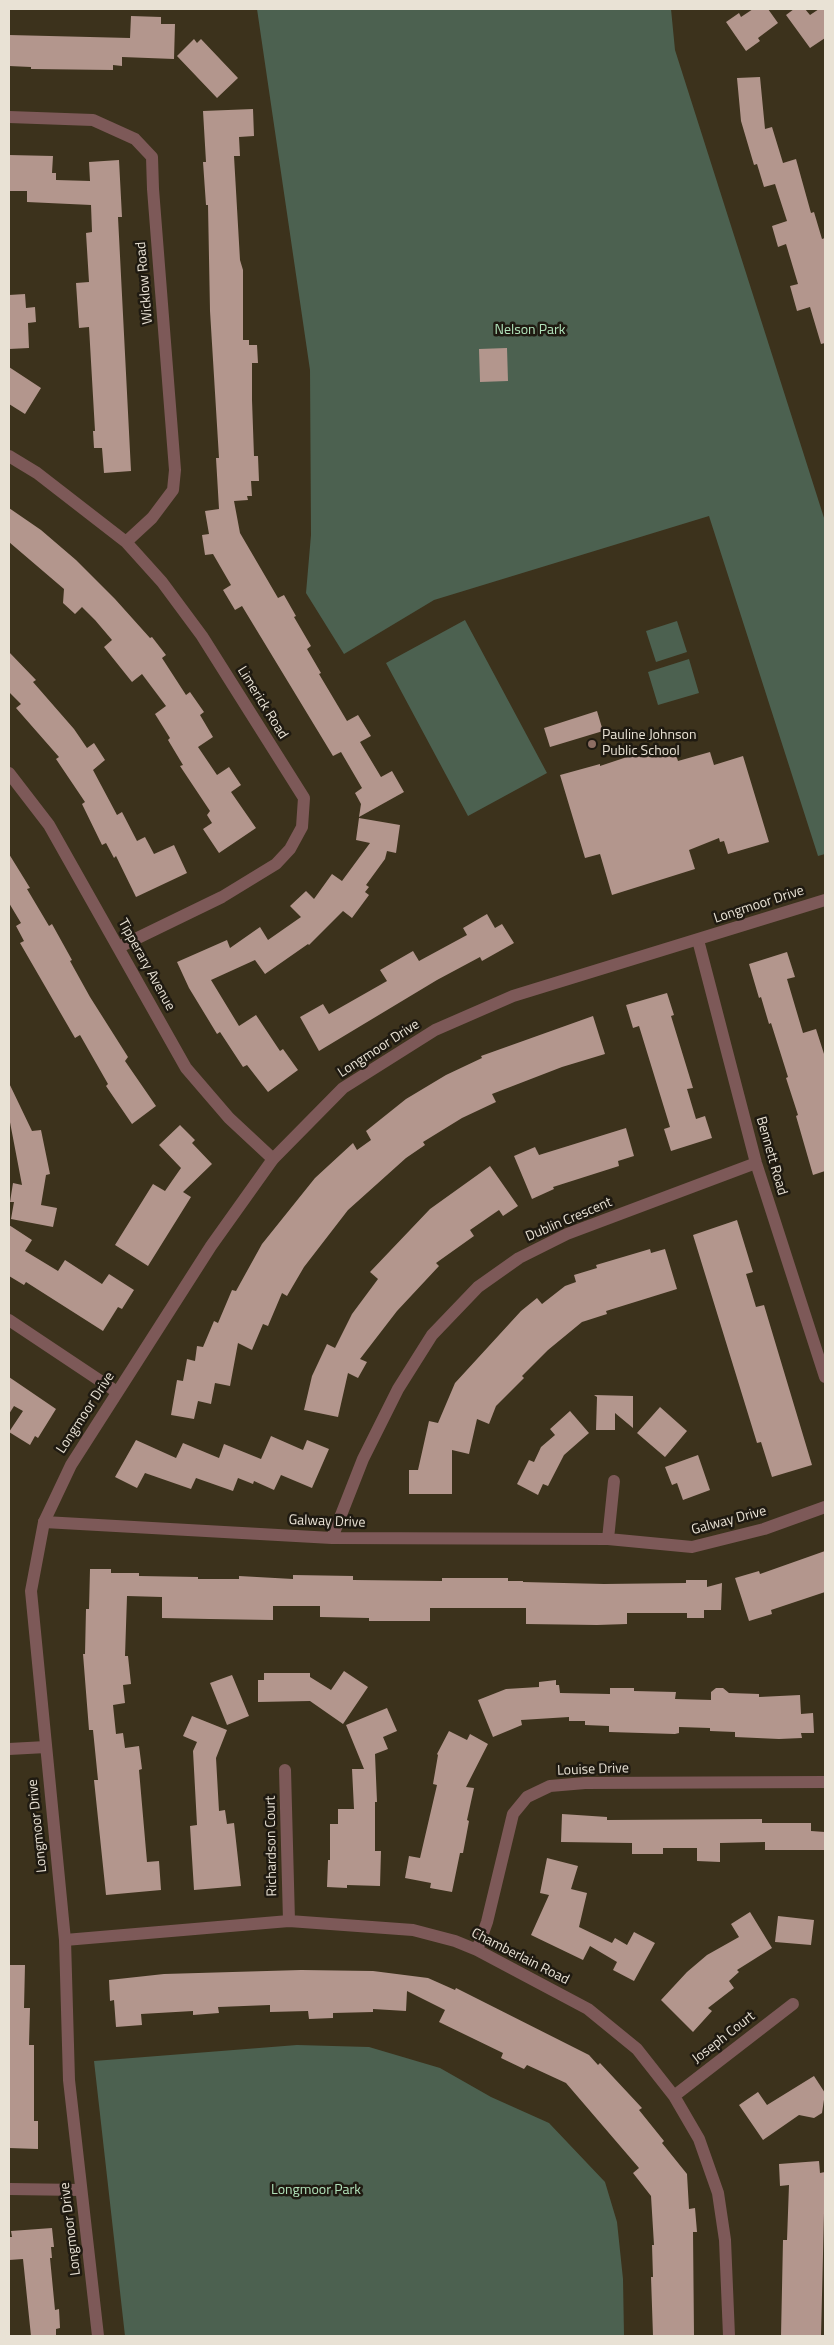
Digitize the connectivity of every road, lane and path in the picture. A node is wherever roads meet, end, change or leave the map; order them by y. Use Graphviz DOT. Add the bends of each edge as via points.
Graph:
graph roads {
  1 [pos="9,117"];
  2 [pos="9,456"];
  3 [pos="126,542"];
  4 [pos="9,773"];
  5 [pos="825,900"];
  6 [pos="698,940"];
  7 [pos="119,947"];
  8 [pos="273,1159"];
  9 [pos="756,1163"];
  10 [pos="9,1320"];
  11 [pos="825,1377"];
  12 [pos="117,1392"];
  13 [pos="614,1480"];
  14 [pos="825,1507"];
  15 [pos="44,1522"];
  16 [pos="332,1538"];
  17 [pos="608,1539"];
  18 [pos="46,1748"];
  19 [pos="9,1749"];
  20 [pos="285,1770"];
  21 [pos="825,1782"];
  22 [pos="289,1921"];
  23 [pos="65,1940"];
  24 [pos="477,1950"];
  25 [pos="793,2004"];
  26 [pos="674,2096"];
  27 [pos="9,2189"];
  28 [pos="81,2190"];
  29 [pos="98,2336"];
  30 [pos="729,2336"];
  1 -- 3 [label="street, Wicklow Road" via="93,120 135,139 152,157 175,470 173,490 152,518"];
  2 -- 3 [label="street, Limerick Road" via="37,473"];
  3 -- 7 [label="street, Limerick Road" via="162,582 202,636 304,798 302,828 290,850 276,864 222,897"];
  4 -- 7 [label="street, Tipperary Avenue" via="49,825"];
  5 -- 6 [label="street, Longmoor Drive"];
  6 -- 8 [label="street, Longmoor Drive" via="513,996 435,1030 343,1088"];
  6 -- 9 [label="street, Bennett Road"];
  7 -- 8 [label="street, Tipperary Avenue" via="186,1068 229,1118"];
  8 -- 12 [label="street, Longmoor Drive" via="211,1246"];
  9 -- 11 [label="street, Bennett Road"];
  9 -- 16 [label="street, Dublin Crescent" via="567,1234 519,1258 478,1288 432,1335 398,1389 364,1459"];
  10 -- 12 [label="street"];
  12 -- 15 [label="street, Longmoor Drive" via="71,1465"];
  13 -- 17 [label="street"];
  14 -- 17 [label="street, Galway Drive" via="764,1529 692,1547"];
  15 -- 16 [label="street, Galway Drive"];
  15 -- 18 [label="street, Longmoor Drive" via="31,1591"];
  16 -- 17 [label="street, Galway Drive"];
  18 -- 19 [label="street"];
  18 -- 23 [label="street, Longmoor Drive"];
  20 -- 22 [label="street, Richardson Court"];
  21 -- 24 [label="street, Louise Drive" via="585,1783 550,1786 527,1796 513,1814 488,1922"];
  22 -- 23 [label="street, Chamberlain Road"];
  22 -- 24 [label="street, Chamberlain Road" via="413,1930"];
  23 -- 28 [label="street, Longmoor Drive" via="69,2080"];
  24 -- 26 [label="street, Chamberlain Road" via="588,2009 637,2049"];
  25 -- 26 [label="street, Joseph Court"];
  26 -- 30 [label="street, Chamberlain Road" via="699,2139 718,2193 725,2240"];
  27 -- 28 [label="street"];
  28 -- 29 [label="street, Longmoor Drive"];
}
